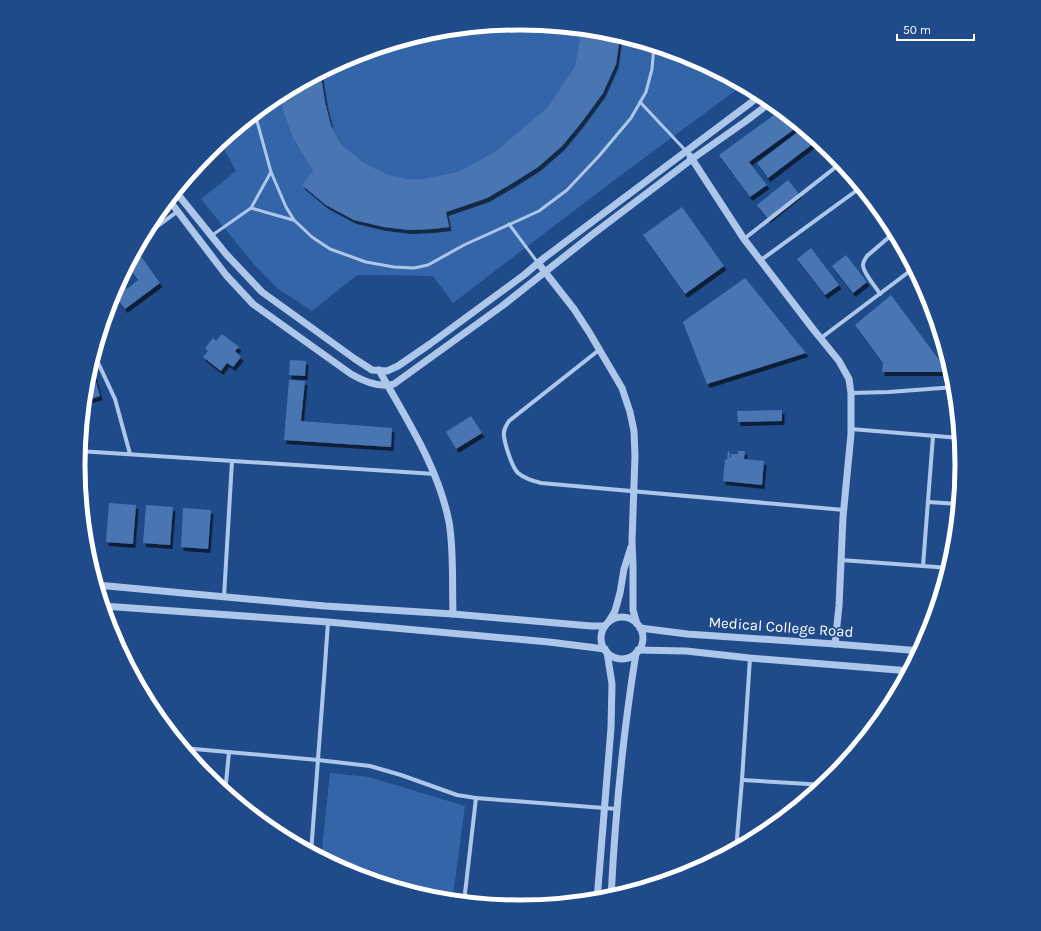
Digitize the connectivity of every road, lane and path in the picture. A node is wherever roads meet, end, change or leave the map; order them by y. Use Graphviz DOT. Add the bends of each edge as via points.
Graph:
graph roads {
  1 [pos="654,51"];
  2 [pos="756,99"];
  3 [pos="640,102"];
  4 [pos="766,106"];
  5 [pos="256,119"];
  6 [pos="686,151"];
  7 [pos="692,159"];
  8 [pos="837,167"];
  9 [pos="271,172"];
  10 [pos="858,190"];
  11 [pos="179,195"];
  12 [pos="172,204"];
  13 [pos="251,208"];
  14 [pos="178,211"];
  15 [pos="294,220"];
  16 [pos="509,224"];
  17 [pos="156,227"];
  18 [pos="211,236"];
  19 [pos="890,236"];
  20 [pos="744,239"];
  21 [pos="761,260"];
  22 [pos="538,263"];
  23 [pos="910,271"];
  24 [pos="546,272"];
  25 [pos="880,294"];
  26 [pos="821,338"];
  27 [pos="599,350"];
  28 [pos="98,362"];
  29 [pos="379,370"];
  30 [pos="388,386"];
  31 [pos="949,387"];
  32 [pos="851,393"];
  33 [pos="851,429"];
  34 [pos="934,436"];
  35 [pos="955,438"];
  36 [pos="86,451"];
  37 [pos="130,454"];
  38 [pos="232,461"];
  39 [pos="435,474"];
  40 [pos="634,492"];
  41 [pos="928,502"];
  42 [pos="954,504"];
  43 [pos="844,510"];
  44 [pos="632,541"];
  45 [pos="841,560"];
  46 [pos="923,566"];
  47 [pos="944,568"];
  48 [pos="103,586"];
  49 [pos="224,597"];
  50 [pos="109,606"];
  51 [pos="454,614"];
  52 [pos="328,622"];
  53 [pos="607,624"];
  54 [pos="639,626"];
  55 [pos="835,644"];
  56 [pos="914,650"];
  57 [pos="606,651"];
  58 [pos="637,652"];
  59 [pos="750,658"];
  60 [pos="904,671"];
  61 [pos="189,749"];
  62 [pos="229,752"];
  63 [pos="318,760"];
  64 [pos="742,780"];
  65 [pos="817,784"];
  66 [pos="226,786"];
  67 [pos="476,798"];
  68 [pos="605,808"];
  69 [pos="618,809"];
  70 [pos="737,844"];
  71 [pos="311,847"];
  72 [pos="611,891"];
  73 [pos="598,894"];
  74 [pos="465,897"];
  1 -- 3 [label="lane" via="646,92"];
  2 -- 6 [label="street"];
  3 -- 6 [label="lane"];
  3 -- 16 [label="lane" via="631,118 567,190 539,210"];
  4 -- 7 [label="street"];
  5 -- 9 [label="lane"];
  6 -- 7 [label="street"];
  6 -- 22 [label="street"];
  7 -- 20 [label="street"];
  7 -- 24 [label="street"];
  8 -- 20 [label="street"];
  9 -- 13 [label="lane"];
  9 -- 15 [label="lane" via="283,202"];
  10 -- 21 [label="street"];
  11 -- 18 [label="street"];
  12 -- 14 [label="street"];
  13 -- 15 [label="lane"];
  13 -- 18 [label="lane"];
  14 -- 17 [label="street"];
  14 -- 30 [label="street" via="226,275 253,304 351,374 363,381"];
  15 -- 16 [label="lane" via="330,249 366,262 414,268 428,265"];
  16 -- 22 [label="lane"];
  18 -- 29 [label="street" via="262,292 355,359 372,370"];
  19 -- 25 [label="street" via="867,256 863,264 864,270"];
  20 -- 21 [label="street"];
  21 -- 26 [label="street"];
  22 -- 24 [label="street"];
  22 -- 29 [label="street" via="398,366 387,371"];
  23 -- 25 [label="street"];
  24 -- 27 [label="street" via="574,309"];
  24 -- 30 [label="street"];
  25 -- 26 [label="street"];
  26 -- 32 [label="street" via="840,361 849,379"];
  27 -- 40 [label="street" via="622,388 630,412 634,431"];
  27 -- 40 [label="street" via="508,421 505,427 505,440 514,467 529,480"];
  28 -- 37 [label="street" via="115,399"];
  29 -- 30 [label="street"];
  30 -- 39 [label="street" via="406,415"];
  31 -- 32 [label="street"];
  32 -- 33 [label="street"];
  33 -- 34 [label="street"];
  33 -- 43 [label="street"];
  34 -- 35 [label="street"];
  34 -- 41 [label="street"];
  36 -- 37 [label="street"];
  37 -- 38 [label="street"];
  38 -- 39 [label="street"];
  38 -- 49 [label="street"];
  39 -- 51 [label="street" via="449,522"];
  40 -- 43 [label="street"];
  40 -- 44 [label="street"];
  41 -- 42 [label="street"];
  41 -- 46 [label="street"];
  43 -- 45 [label="street"];
  44 -- 53 [label="street" via="615,610"];
  44 -- 54 [label="street" via="633,602"];
  45 -- 46 [label="street"];
  45 -- 55 [label="street"];
  46 -- 47 [label="street"];
  48 -- 49 [label="street"];
  49 -- 51 [label="street"];
  50 -- 52 [label="street"];
  51 -- 53 [label="street" via="583,625"];
  52 -- 57 [label="street" via="549,642"];
  52 -- 63 [label="street"];
  53 -- 54 [label="street" via="620,617 632,620"];
  53 -- 57 [label="street" via="601,636"];
  54 -- 55 [label="street, Medical College Road" via="688,634"];
  54 -- 58 [label="street" via="642,641"];
  55 -- 56 [label="street, Medical College Road"];
  57 -- 58 [label="street" via="620,658"];
  57 -- 68 [label="street" via="612,691"];
  58 -- 59 [label="street, Medical College Road" via="686,651"];
  58 -- 69 [label="street" via="625,726"];
  59 -- 60 [label="street, Medical College Road"];
  59 -- 64 [label="street"];
  61 -- 62 [label="street"];
  62 -- 63 [label="street"];
  62 -- 66 [label="street"];
  63 -- 67 [label="street" via="370,766 457,795"];
  63 -- 71 [label="street"];
  64 -- 65 [label="street"];
  64 -- 70 [label="street"];
  67 -- 68 [label="street"];
  67 -- 74 [label="street"];
  68 -- 69 [label="street"];
  68 -- 73 [label="street"];
  69 -- 72 [label="street"];
}
